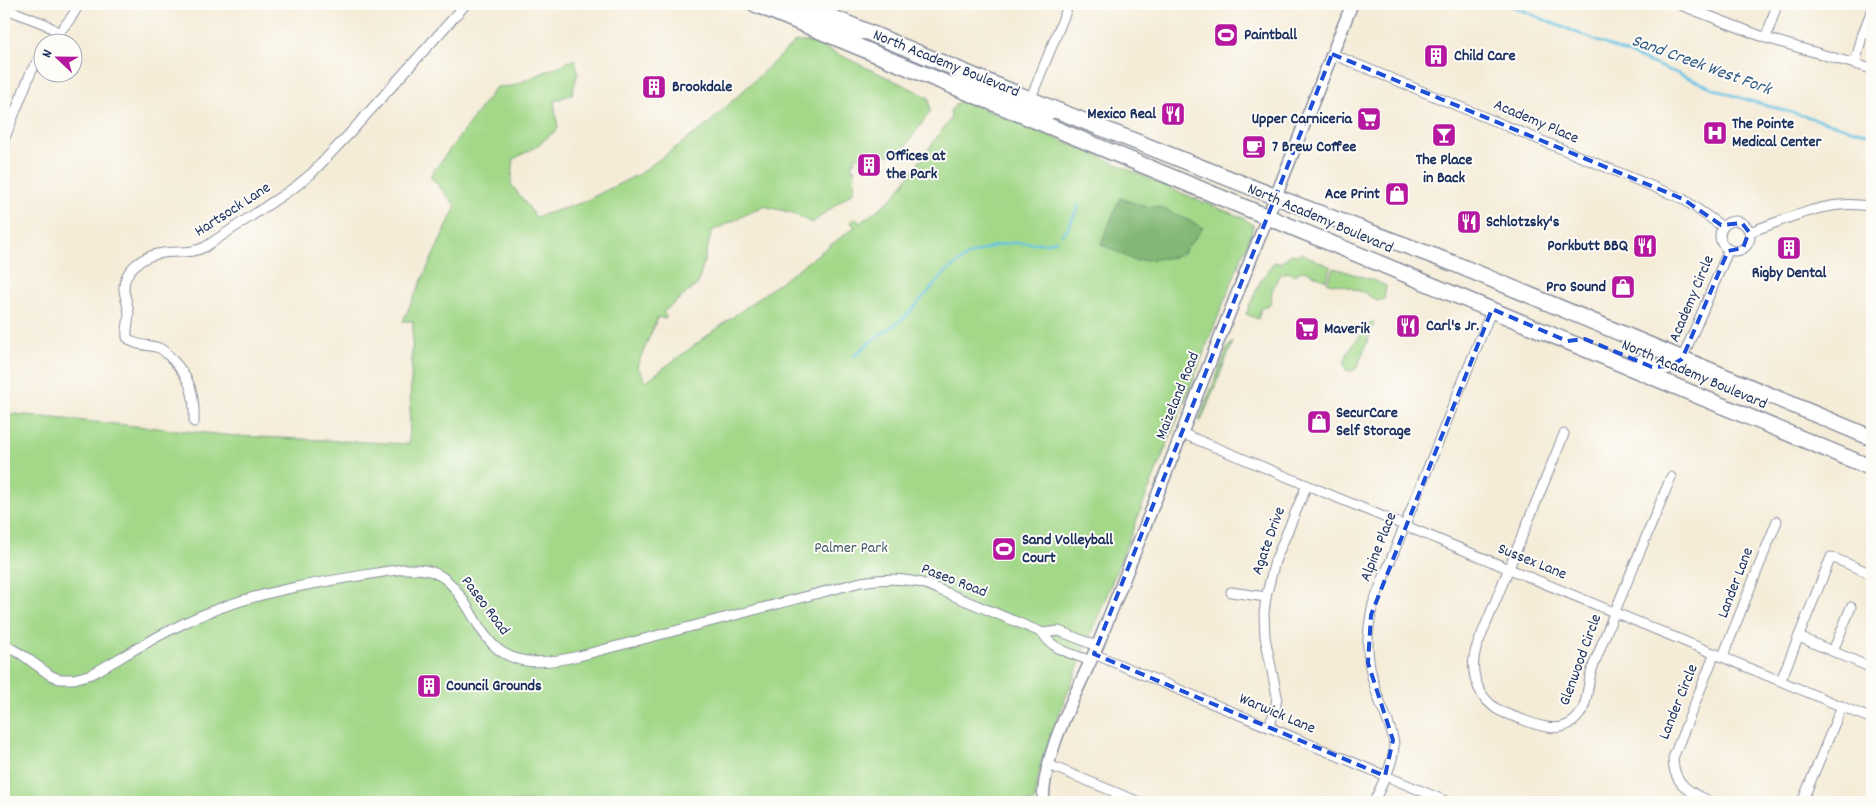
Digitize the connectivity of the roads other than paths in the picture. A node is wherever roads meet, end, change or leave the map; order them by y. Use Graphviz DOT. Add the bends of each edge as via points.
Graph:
graph roads {
  1 [pos="79,4"];
  2 [pos="466,4"];
  3 [pos="800,4"];
  4 [pos="1069,4"];
  5 [pos="1352,4"];
  6 [pos="1679,4"];
  7 [pos="1777,4"];
  8 [pos="769,5"];
  9 [pos="1872,9"];
  10 [pos="9,10"];
  11 [pos="866,31"];
  12 [pos="57,32"];
  13 [pos="60,32"];
  14 [pos="1766,38"];
  15 [pos="1332,54"];
  16 [pos="1855,64"];
  17 [pos="1872,68"];
  18 [pos="32,70"];
  19 [pos="954,86"];
  20 [pos="1030,100"];
  21 [pos="1056,110"];
  22 [pos="4,140"];
  23 [pos="1276,197"];
  24 [pos="1872,207"];
  25 [pos="1269,217"];
  26 [pos="1723,227"];
  27 [pos="1749,232"];
  28 [pos="1728,249"];
  29 [pos="1492,309"];
  30 [pos="1567,341"];
  31 [pos="1682,359"];
  32 [pos="194,422"];
  33 [pos="1180,433"];
  34 [pos="1564,434"];
  35 [pos="1872,438"];
  36 [pos="1872,468"];
  37 [pos="1671,478"];
  38 [pos="1307,485"];
  39 [pos="1777,521"];
  40 [pos="1404,525"];
  41 [pos="1509,568"];
  42 [pos="1872,574"];
  43 [pos="1231,592"];
  44 [pos="1266,597"];
  45 [pos="1851,607"];
  46 [pos="1616,612"];
  47 [pos="1042,633"];
  48 [pos="1799,637"];
  49 [pos="4,644"];
  50 [pos="1833,651"];
  51 [pos="1094,654"];
  52 [pos="1719,655"];
  53 [pos="1872,668"];
  54 [pos="1781,680"];
  55 [pos="1842,706"];
  56 [pos="1872,719"];
  57 [pos="1269,726"];
  58 [pos="1049,765"];
  59 [pos="1385,776"];
  60 [pos="1043,802"];
  61 [pos="1139,802"];
  62 [pos="1374,802"];
  63 [pos="1448,802"];
  64 [pos="1712,802"];
  65 [pos="1802,802"];
  1 -- 13 [label="street"];
  2 -- 32 [label="street, Hartsock Lane" via="350,134 295,187 205,247 194,252 152,255 133,267 124,288 129,314 127,337 163,350 180,369 192,389"];
  3 -- 11 [label="highway, North Academy Boulevard"];
  4 -- 20 [label="street"];
  5 -- 15 [label="main road, Maizeland Road"];
  6 -- 14 [label="street"];
  7 -- 14 [label="street"];
  8 -- 11 [label="main road" via="851,33"];
  8 -- 19 [label="highway, North Academy Boulevard"];
  9 -- 16 [label="street"];
  10 -- 12 [label="street"];
  11 -- 20 [label="highway, North Academy Boulevard"];
  14 -- 16 [label="street"];
  15 -- 23 [label="main road, Maizeland Road"];
  15 -- 26 [label="street, Academy Place" via="1683,200"];
  16 -- 17 [label="street"];
  18 -- 22 [label="street"];
  19 -- 21 [label="main road" via="960,82 969,83 1035,110 1046,113"];
  19 -- 25 [label="highway, North Academy Boulevard"];
  20 -- 21 [label="highway, North Academy Boulevard"];
  21 -- 23 [label="highway, North Academy Boulevard"];
  23 -- 25 [label="main road, Maizeland Road"];
  23 -- 31 [label="highway, North Academy Boulevard" via="1454,264"];
  24 -- 27 [label="street" via="1856,204 1827,206"];
  25 -- 29 [label="highway, North Academy Boulevard"];
  25 -- 33 [label="main road, Maizeland Road"];
  26 -- 27 [label="street" via="1737,221"];
  26 -- 28 [label="street, Academy Circle" via="1720,237"];
  27 -- 28 [label="street, Academy Circle" via="1748,242 1743,248"];
  28 -- 31 [label="street, Academy Circle"];
  29 -- 30 [label="highway, North Academy Boulevard"];
  29 -- 40 [label="street, Alpine Place"];
  30 -- 31 [label="highway" via="1585,338 1652,367 1662,368 1677,364"];
  30 -- 36 [label="highway, North Academy Boulevard"];
  31 -- 35 [label="highway, North Academy Boulevard"];
  33 -- 38 [label="street, Sussex Lane"];
  33 -- 51 [label="main road, Maizeland Road"];
  34 -- 41 [label="street, Glenwood Circle"];
  37 -- 46 [label="street, Glenwood Circle"];
  38 -- 40 [label="street, Sussex Lane"];
  38 -- 44 [label="street, Agate Drive" via="1275,561"];
  39 -- 52 [label="street, Lander Lane"];
  40 -- 41 [label="street, Sussex Lane"];
  40 -- 59 [label="street, Alpine Place" via="1373,604 1368,639 1370,674 1393,740 1393,753"];
  41 -- 46 [label="street, Sussex Lane"];
  41 -- 46 [label="street, Glenwood Circle" via="1473,655 1472,668 1482,693 1498,710 1546,728 1565,725 1577,717 1585,702 1592,668"];
  42 -- 48 [label="street" via="1831,556"];
  43 -- 44 [label="street"];
  44 -- 57 [label="street, Agate Drive" via="1265,637 1277,696"];
  45 -- 50 [label="street"];
  46 -- 52 [label="street, Sussex Lane"];
  47 -- 49 [label="street, Paseo Road" via="928,585 887,579 861,582 579,656 536,663 509,656 492,644 460,595 444,578 426,570 409,569 287,590 220,608 187,622 92,674 74,679 50,675"];
  47 -- 51 [label="street, Paseo Road" via="1052,645"];
  47 -- 51 [label="street, Paseo Road" via="1059,631"];
  48 -- 50 [label="street"];
  48 -- 54 [label="street"];
  50 -- 53 [label="street"];
  51 -- 57 [label="street, Warwick Lane"];
  51 -- 58 [label="main road, Maizeland Road" via="1070,706"];
  52 -- 54 [label="street, Sussex Lane"];
  52 -- 64 [label="street, Lander Circle" via="1673,758 1676,778 1683,787 1693,795"];
  54 -- 55 [label="street, Sussex Lane"];
  55 -- 56 [label="street, Sussex Lane"];
  55 -- 65 [label="street"];
  57 -- 59 [label="street, Warwick Lane"];
  58 -- 60 [label="main road, Maizeland Road"];
  58 -- 61 [label="street"];
  59 -- 62 [label="street, Alpine Place"];
  59 -- 63 [label="street, Warwick Lane"];
}
